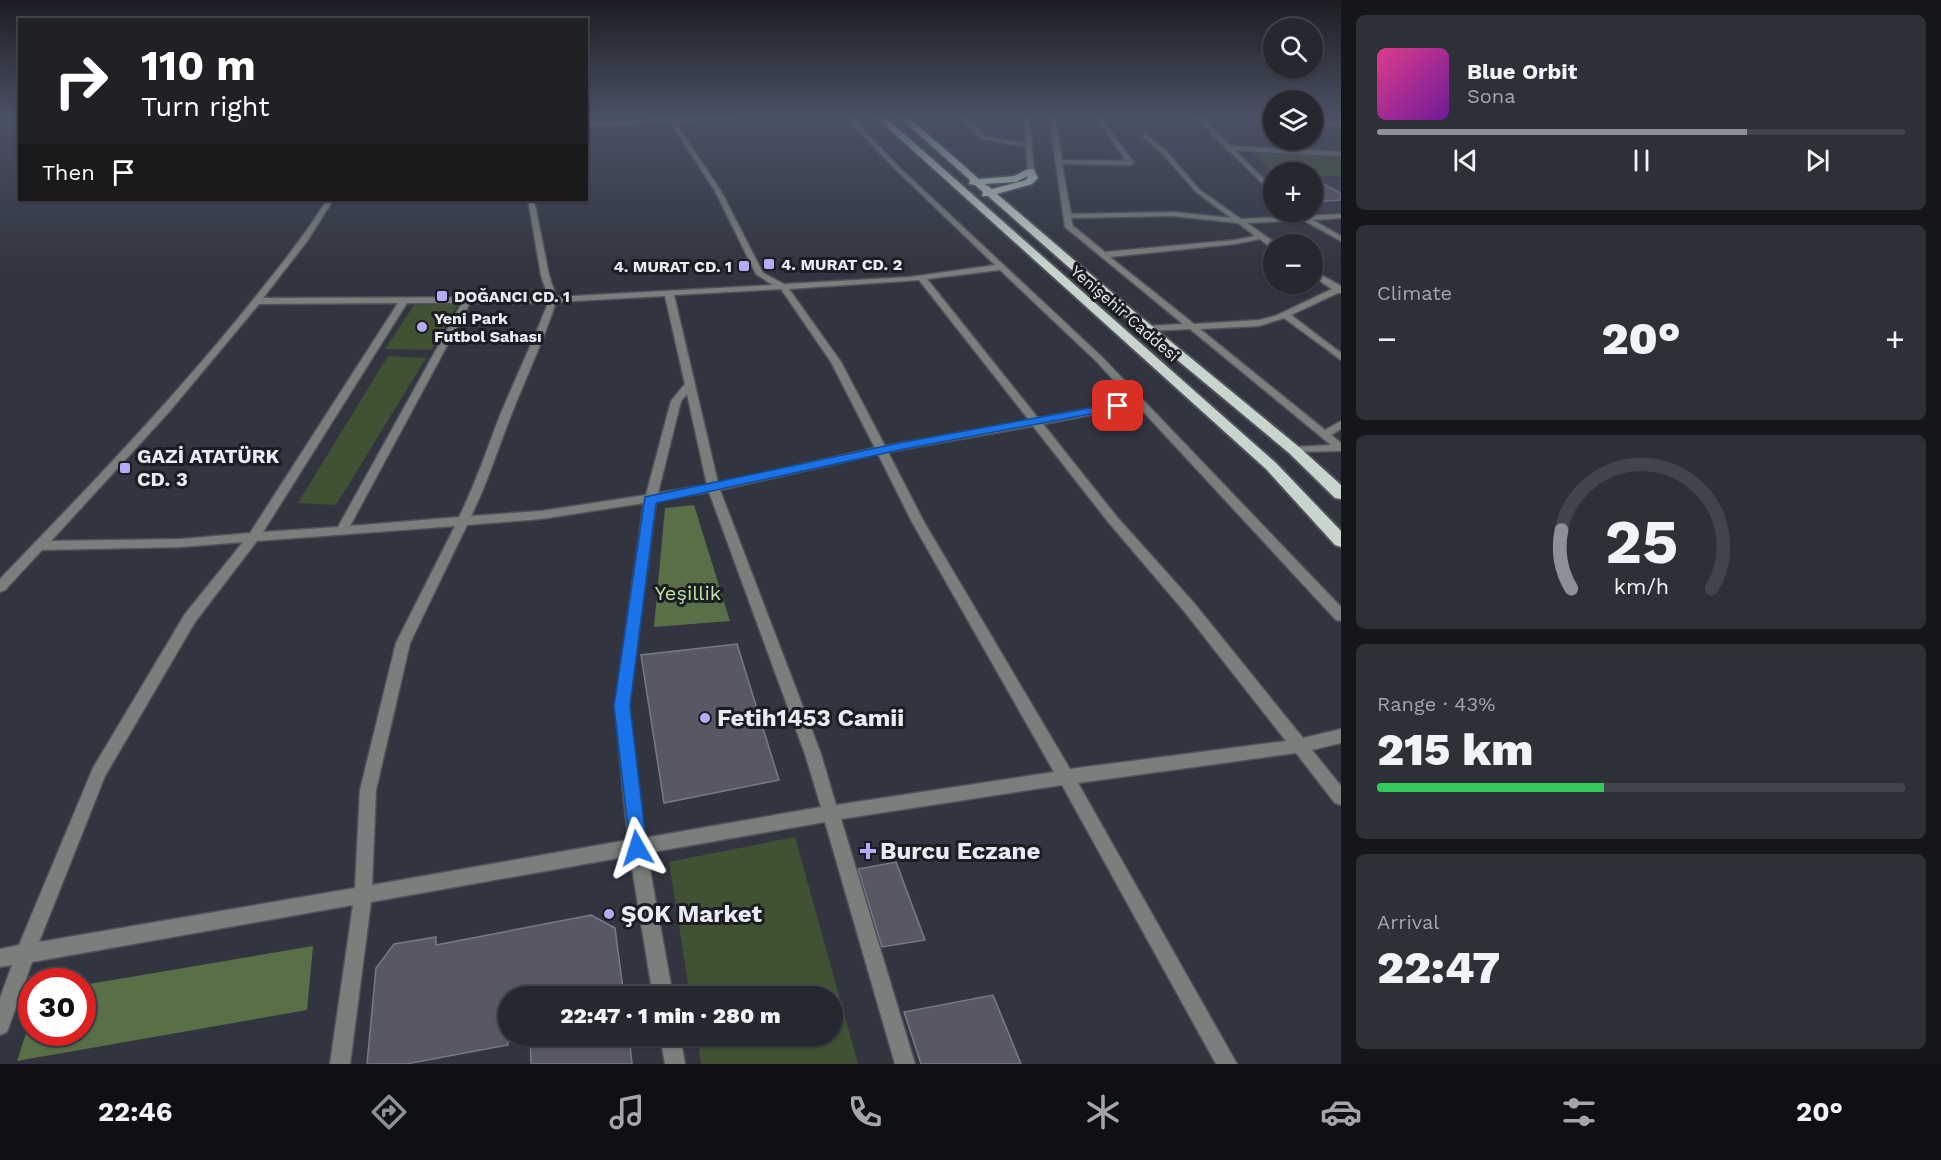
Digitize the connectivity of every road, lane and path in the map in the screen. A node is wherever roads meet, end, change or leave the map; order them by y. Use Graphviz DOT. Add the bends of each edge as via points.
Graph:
graph roads {
  1 [pos="702,167"];
  2 [pos="896,167"];
  3 [pos="937,167"];
  4 [pos="960,167"];
  5 [pos="1031,167"];
  6 [pos="1060,167"];
  7 [pos="1177,167"];
  8 [pos="1246,167"];
  9 [pos="1031,171"];
  10 [pos="978,182"];
  11 [pos="1263,182"];
  12 [pos="956,183"];
  13 [pos="992,194"];
  14 [pos="969,195"];
  15 [pos="329,201"];
  16 [pos="531,201"];
  17 [pos="1069,216"];
  18 [pos="1341,216"];
  19 [pos="1323,217"];
  20 [pos="1263,220"];
  21 [pos="1236,221"];
  22 [pos="1311,222"];
  23 [pos="1260,237"];
  24 [pos="1263,239"];
  25 [pos="1341,239"];
  26 [pos="1103,255"];
  27 [pos="1002,267"];
  28 [pos="758,270"];
  29 [pos="921,277"];
  30 [pos="1323,279"];
  31 [pos="784,287"];
  32 [pos="1340,289"];
  33 [pos="739,290"];
  34 [pos="669,294"];
  35 [pos="553,300"];
  36 [pos="256,301"];
  37 [pos="467,301"];
  38 [pos="403,302"];
  39 [pos="1285,315"];
  40 [pos="1193,326"];
  41 [pos="1148,329"];
  42 [pos="1341,357"];
  43 [pos="689,385"];
  44 [pos="1138,403"];
  45 [pos="1036,420"];
  46 [pos="1341,424"];
  47 [pos="1325,434"];
  48 [pos="1341,448"];
  49 [pos="883,450"];
  50 [pos="1294,450"];
  51 [pos="713,488"];
  52 [pos="1341,494"];
  53 [pos="650,500"];
  54 [pos="461,522"];
  55 [pos="340,532"];
  56 [pos="253,538"];
  57 [pos="1341,541"];
  58 [pos="39,546"];
  59 [pos="0,587"];
  60 [pos="1341,616"];
  61 [pos="1341,736"];
  62 [pos="1299,746"];
  63 [pos="1066,777"];
  64 [pos="1341,798"];
  65 [pos="831,813"];
  66 [pos="637,848"];
  67 [pos="363,896"];
  68 [pos="25,954"];
  69 [pos="0,958"];
  70 [pos="661,986"];
  71 [pos="0,1025"];
  72 [pos="672,1046"];
  73 [pos="340,1064"];
  74 [pos="675,1064"];
  75 [pos="905,1064"];
  76 [pos="1227,1064"];
  1 -- 28 [label="street"];
  2 -- 27 [label="street"];
  3 -- 12 [label="highway, Yenişehir Caddesi"];
  4 -- 10 [label="highway, Yenişehir Caddesi"];
  5 -- 9 [label="street"];
  6 -- 17 [label="street"];
  7 -- 21 [label="street" via="1198,191"];
  8 -- 11 [label="street"];
  9 -- 10 [label="highway" via="1016,179"];
  9 -- 13 [label="highway" via="1033,178 1029,182"];
  10 -- 12 [label="highway"];
  10 -- 13 [label="highway, Yenişehir Caddesi"];
  12 -- 14 [label="highway, Yenişehir Caddesi"];
  13 -- 14 [label="highway"];
  13 -- 41 [label="highway, Yenişehir Caddesi"];
  14 -- 57 [label="highway, Yenişehir Caddesi" via="1271,466"];
  15 -- 36 [label="street" via="309,236"];
  16 -- 35 [label="street"];
  17 -- 21 [label="street" via="1173,214"];
  17 -- 26 [label="street" via="1069,227 1075,235"];
  18 -- 19 [label="street"];
  20 -- 21 [label="street"];
  21 -- 23 [label="street"];
  22 -- 25 [label="street"];
  23 -- 24 [label="street"];
  23 -- 26 [label="street"];
  26 -- 40 [label="street"];
  27 -- 29 [label="street"];
  27 -- 44 [label="street" via="1099,359"];
  28 -- 31 [label="street"];
  28 -- 33 [label="street" via="752,281"];
  29 -- 31 [label="street"];
  29 -- 45 [label="street"];
  30 -- 32 [label="street"];
  31 -- 33 [label="street"];
  31 -- 49 [label="street" via="836,362"];
  32 -- 39 [label="street"];
  33 -- 34 [label="street"];
  34 -- 35 [label="street"];
  34 -- 43 [label="street"];
  35 -- 37 [label="street"];
  35 -- 54 [label="street" via="482,482"];
  36 -- 38 [label="street"];
  36 -- 58 [label="street" via="107,475"];
  37 -- 38 [label="street"];
  37 -- 55 [label="street"];
  38 -- 56 [label="street"];
  39 -- 40 [label="street" via="1259,323"];
  39 -- 42 [label="street"];
  40 -- 41 [label="street"];
  40 -- 47 [label="street"];
  41 -- 50 [label="highway, Yenişehir Caddesi"];
  43 -- 51 [label="street"];
  43 -- 53 [label="street" via="676,401"];
  44 -- 45 [label="street"];
  44 -- 60 [label="street"];
  45 -- 49 [label="street"];
  45 -- 62 [label="street"];
  46 -- 47 [label="street"];
  47 -- 48 [label="street"];
  48 -- 50 [label="street"];
  49 -- 51 [label="street"];
  49 -- 63 [label="street" via="918,522"];
  50 -- 52 [label="highway, Yenişehir Caddesi"];
  51 -- 53 [label="street"];
  51 -- 65 [label="street" via="771,635"];
  53 -- 54 [label="street"];
  53 -- 66 [label="street" via="622,706"];
  54 -- 55 [label="street"];
  54 -- 67 [label="street" via="403,643 368,790"];
  55 -- 56 [label="street"];
  56 -- 58 [label="street"];
  56 -- 68 [label="street" via="190,618 99,773"];
  58 -- 59 [label="street"];
  61 -- 62 [label="street"];
  62 -- 63 [label="street"];
  62 -- 64 [label="street"];
  63 -- 65 [label="street"];
  63 -- 76 [label="street"];
  65 -- 66 [label="street"];
  65 -- 75 [label="street"];
  66 -- 67 [label="street"];
  66 -- 70 [label="street"];
  67 -- 68 [label="street"];
  67 -- 73 [label="street"];
  68 -- 69 [label="street"];
  68 -- 71 [label="street"];
  72 -- 74 [label="street"];
}
